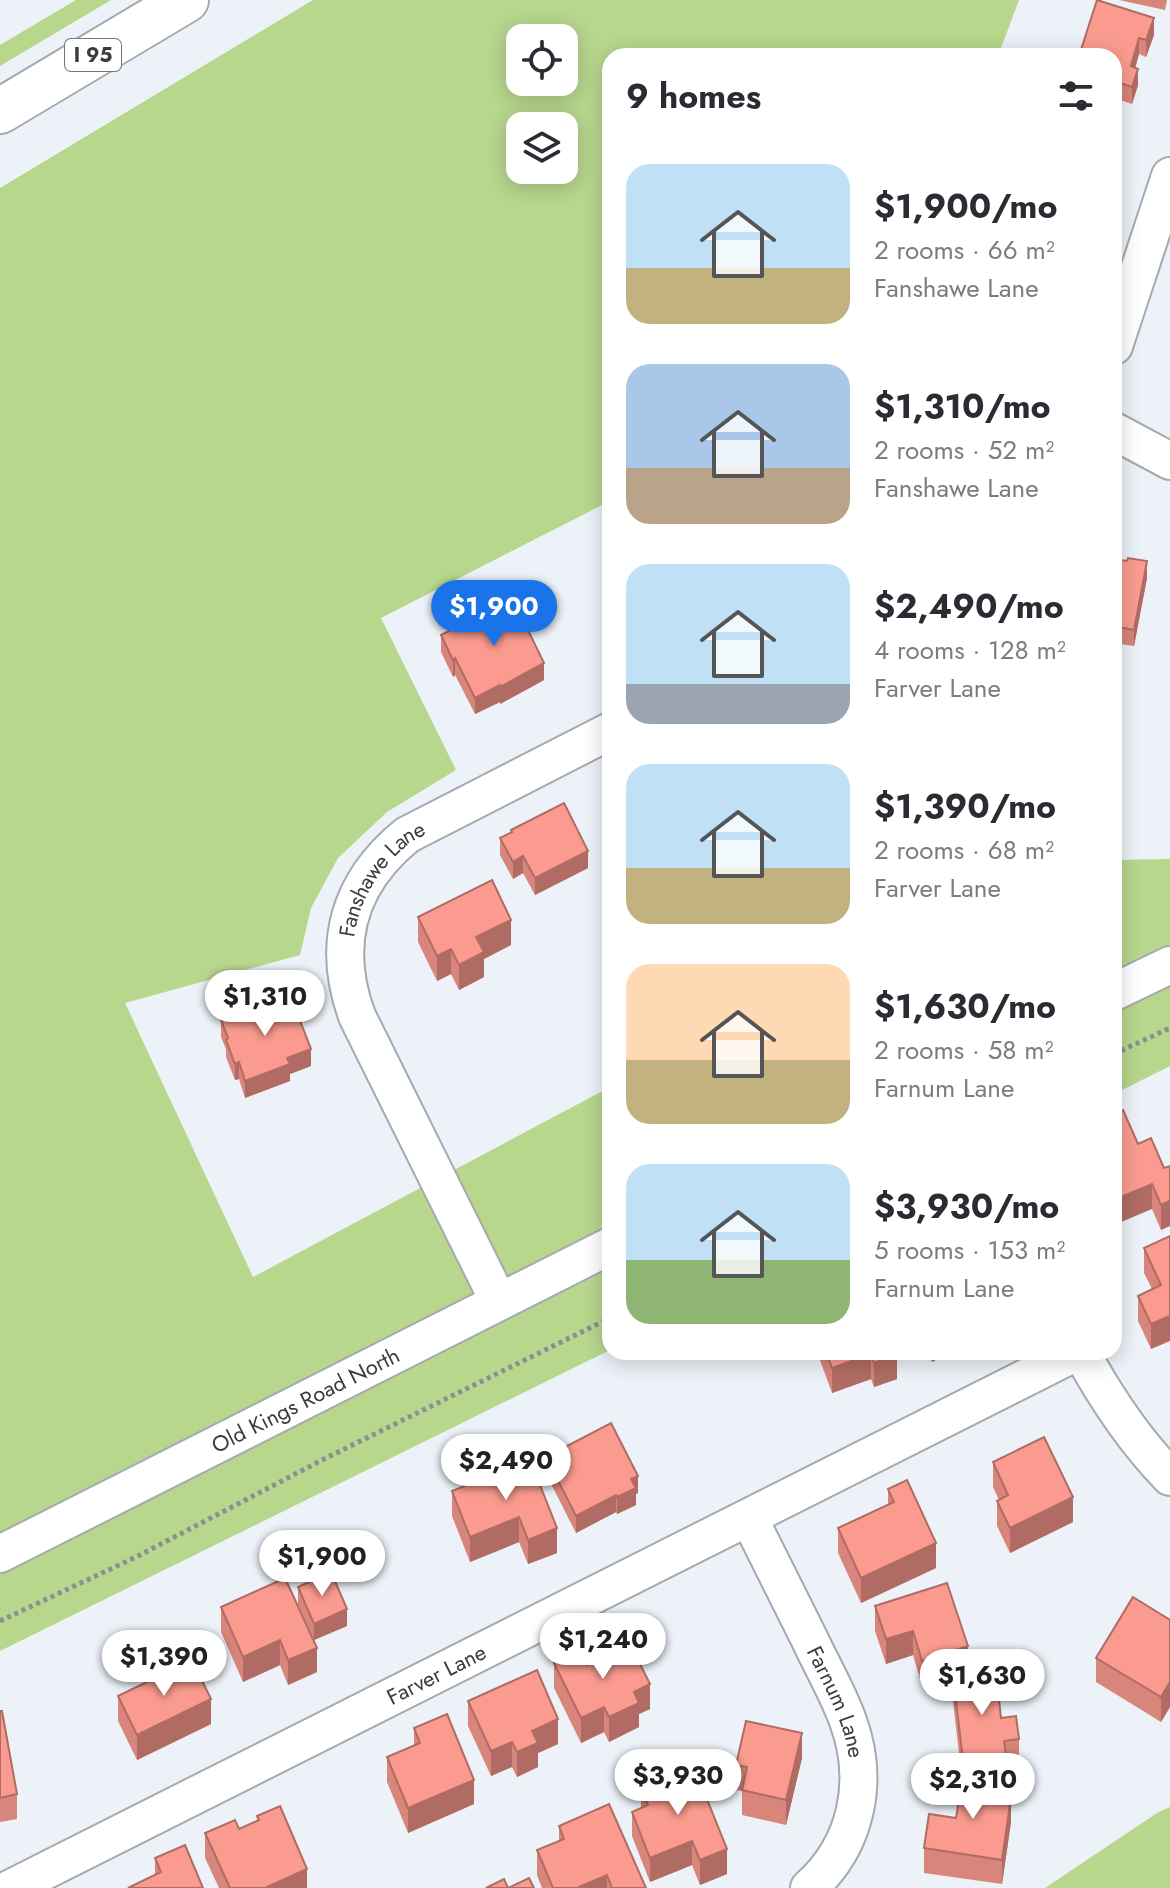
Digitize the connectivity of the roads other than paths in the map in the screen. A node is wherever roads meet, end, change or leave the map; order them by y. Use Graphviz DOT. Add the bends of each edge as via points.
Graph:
graph roads {
  1 [pos="186,0"];
  2 [pos="0,111"];
  3 [pos="1170,176"];
  4 [pos="1122,322"];
  5 [pos="1122,435"];
  6 [pos="1170,461"];
  7 [pos="602,735"];
  8 [pos="1170,965"];
  9 [pos="1122,988"];
  10 [pos="602,1250"];
  11 [pos="499,1302"];
  12 [pos="1063,1360"];
  13 [pos="1084,1360"];
  14 [pos="1170,1477"];
  15 [pos="749,1518"];
  16 [pos="0,1554"];
  17 [pos="11,1888"];
  18 [pos="809,1888"];
  1 -- 2 [label="highway, I 95"];
  3 -- 4 [label="street"];
  5 -- 6 [label="street"];
  7 -- 11 [label="street, Fanshawe Lane" via="407,835 371,872 346,935 346,981 357,1016"];
  8 -- 9 [label="street"];
  10 -- 11 [label="street, Old Kings Road North"];
  11 -- 16 [label="street, Old Kings Road North"];
  12 -- 15 [label="street, Farver Lane"];
  13 -- 14 [label="street" via="1133,1436"];
  15 -- 17 [label="street, Farver Lane"];
  15 -- 18 [label="street, Farnum Lane" via="839,1699 859,1766 857,1805 845,1841"];
}
